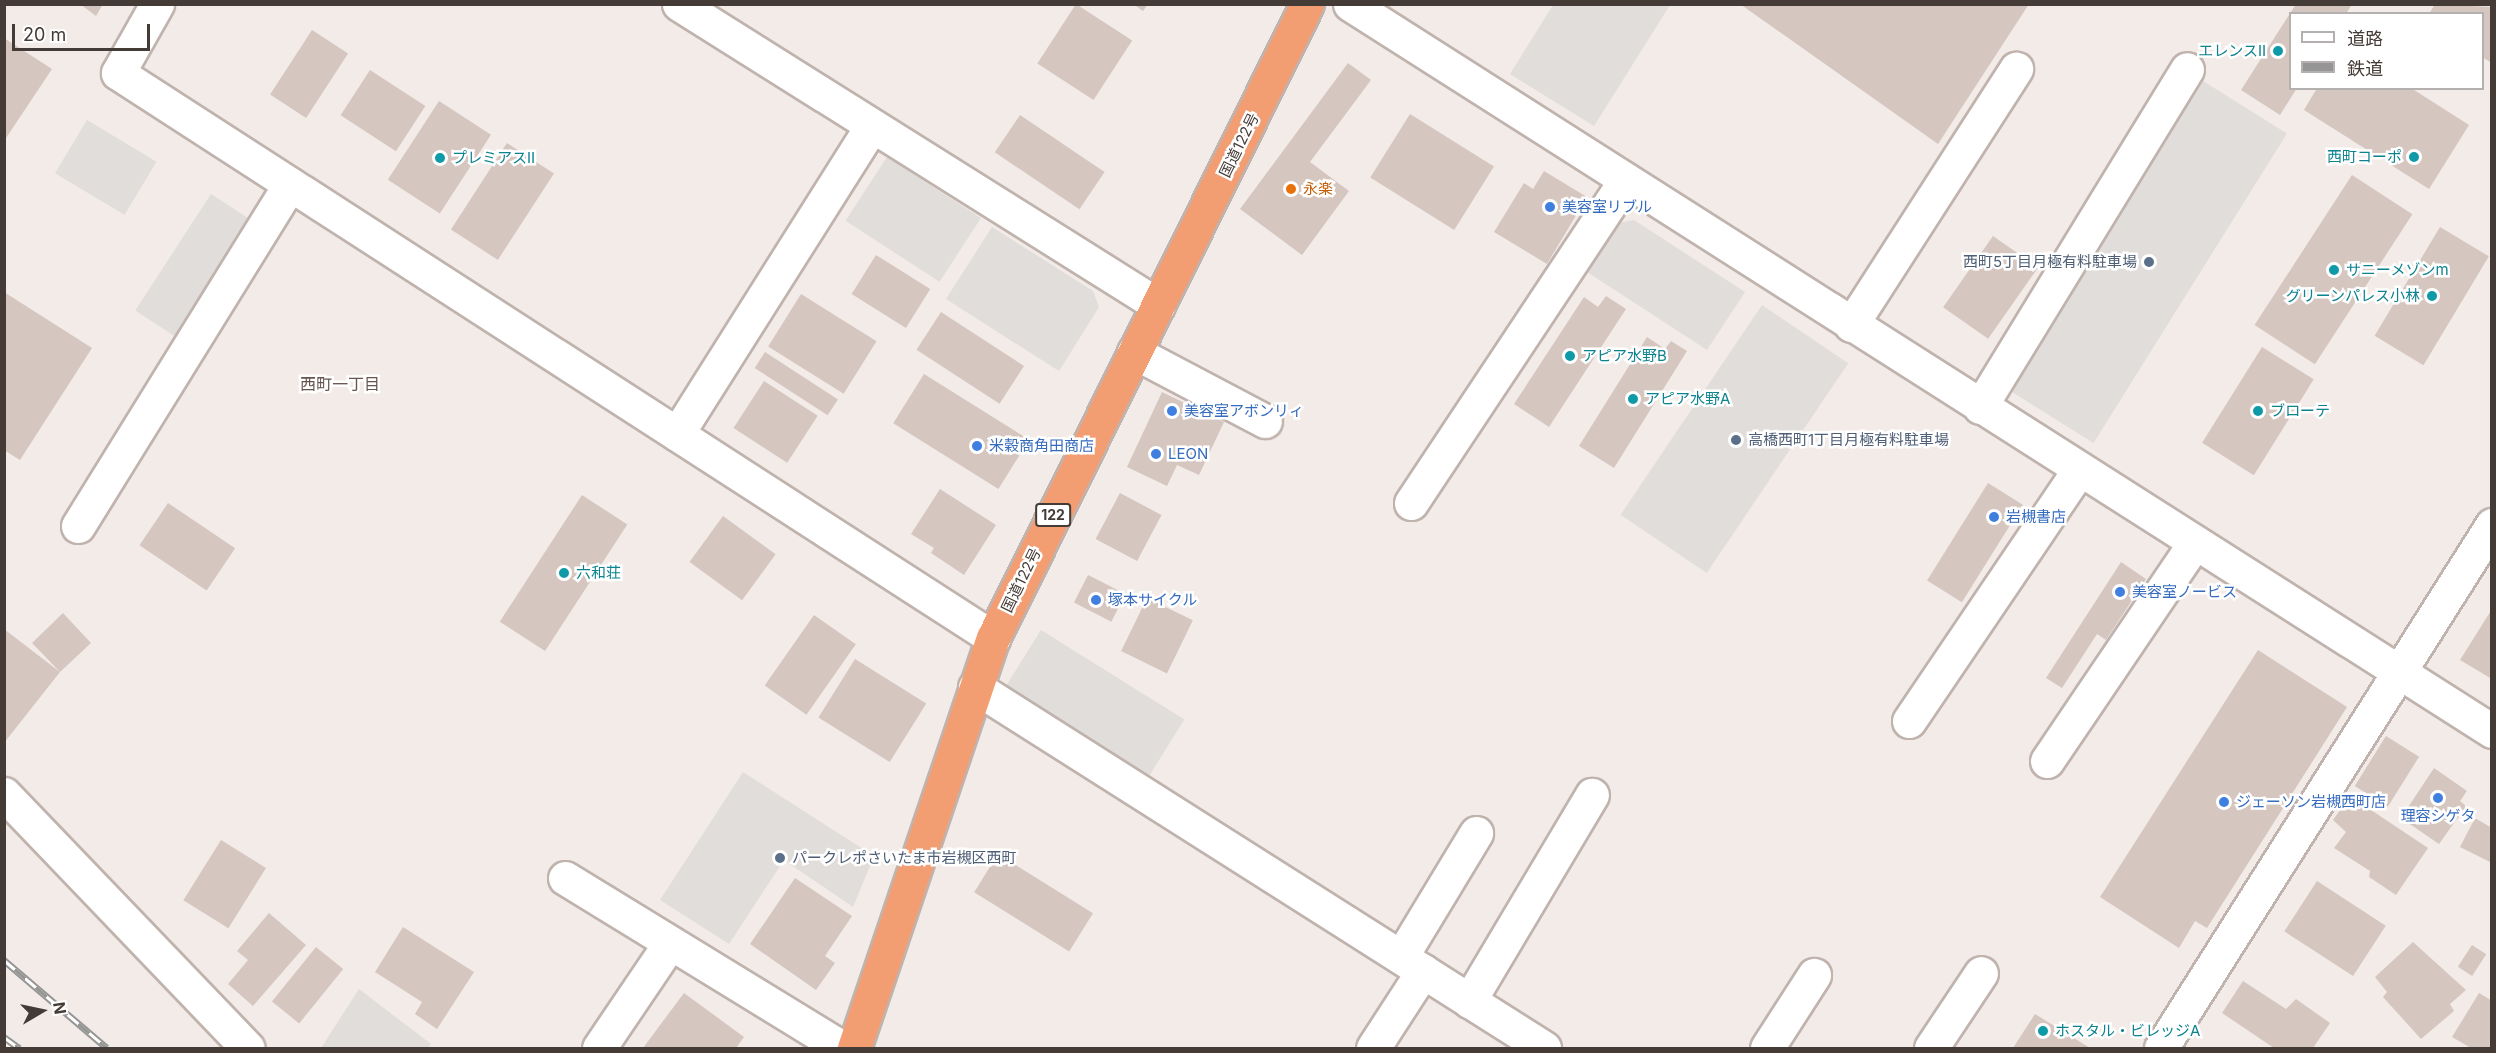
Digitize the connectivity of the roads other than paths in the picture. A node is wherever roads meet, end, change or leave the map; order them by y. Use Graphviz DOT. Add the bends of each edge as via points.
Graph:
graph roads {
  1 [pos="157,4"];
  2 [pos="679,4"];
  3 [pos="1307,4"];
  4 [pos="1350,4"];
  5 [pos="2016,69"];
  6 [pos="2187,69"];
  7 [pos="872,126"];
  8 [pos="1625,181"];
  9 [pos="290,184"];
  10 [pos="1158,305"];
  11 [pos="1851,325"];
  12 [pos="1134,352"];
  13 [pos="1980,407"];
  14 [pos="1265,421"];
  15 [pos="677,434"];
  16 [pos="2079,470"];
  17 [pos="1411,503"];
  18 [pos="2492,525"];
  19 [pos="78,526"];
  20 [pos="2194,544"];
  21 [pos="993,638"];
  22 [pos="2400,672"];
  23 [pos="975,687"];
  24 [pos="1909,721"];
  25 [pos="2492,730"];
  26 [pos="2047,761"];
  27 [pos="4,794"];
  28 [pos="1592,795"];
  29 [pos="1476,833"];
  30 [pos="566,878"];
  31 [pos="670,943"];
  32 [pos="1412,964"];
  33 [pos="1981,973"];
  34 [pos="1814,975"];
  35 [pos="1469,1001"];
  36 [pos="248,1048"];
  37 [pos="599,1048"];
  38 [pos="842,1048"];
  39 [pos="854,1048"];
  40 [pos="1373,1048"];
  41 [pos="1544,1048"];
  42 [pos="1767,1048"];
  43 [pos="1931,1048"];
  44 [pos="2161,1048"];
  1 -- 9 [label="street" via="118,73"];
  2 -- 7 [label="street"];
  3 -- 10 [label="highway, 国道122号 / 122"];
  4 -- 8 [label="street"];
  5 -- 11 [label="street"];
  6 -- 13 [label="street"];
  7 -- 10 [label="street"];
  7 -- 15 [label="street"];
  8 -- 11 [label="street"];
  8 -- 17 [label="street"];
  9 -- 15 [label="street"];
  9 -- 19 [label="street"];
  10 -- 12 [label="highway, 国道122号 / 122"];
  11 -- 13 [label="street"];
  12 -- 14 [label="street"];
  12 -- 21 [label="highway, 国道122号 / 122"];
  13 -- 16 [label="street"];
  15 -- 21 [label="street"];
  16 -- 20 [label="street"];
  16 -- 24 [label="street"];
  18 -- 22 [label="street"];
  20 -- 22 [label="street"];
  20 -- 26 [label="street"];
  21 -- 23 [label="highway, 国道122号 / 122"];
  22 -- 25 [label="street"];
  22 -- 44 [label="street"];
  23 -- 32 [label="street"];
  23 -- 39 [label="highway, 国道122号 / 122"];
  27 -- 36 [label="street"];
  28 -- 35 [label="street"];
  29 -- 32 [label="street"];
  30 -- 31 [label="street"];
  31 -- 37 [label="street"];
  31 -- 38 [label="street"];
  32 -- 35 [label="street"];
  32 -- 40 [label="street"];
  33 -- 43 [label="street"];
  34 -- 42 [label="street"];
  35 -- 41 [label="street"];
}
